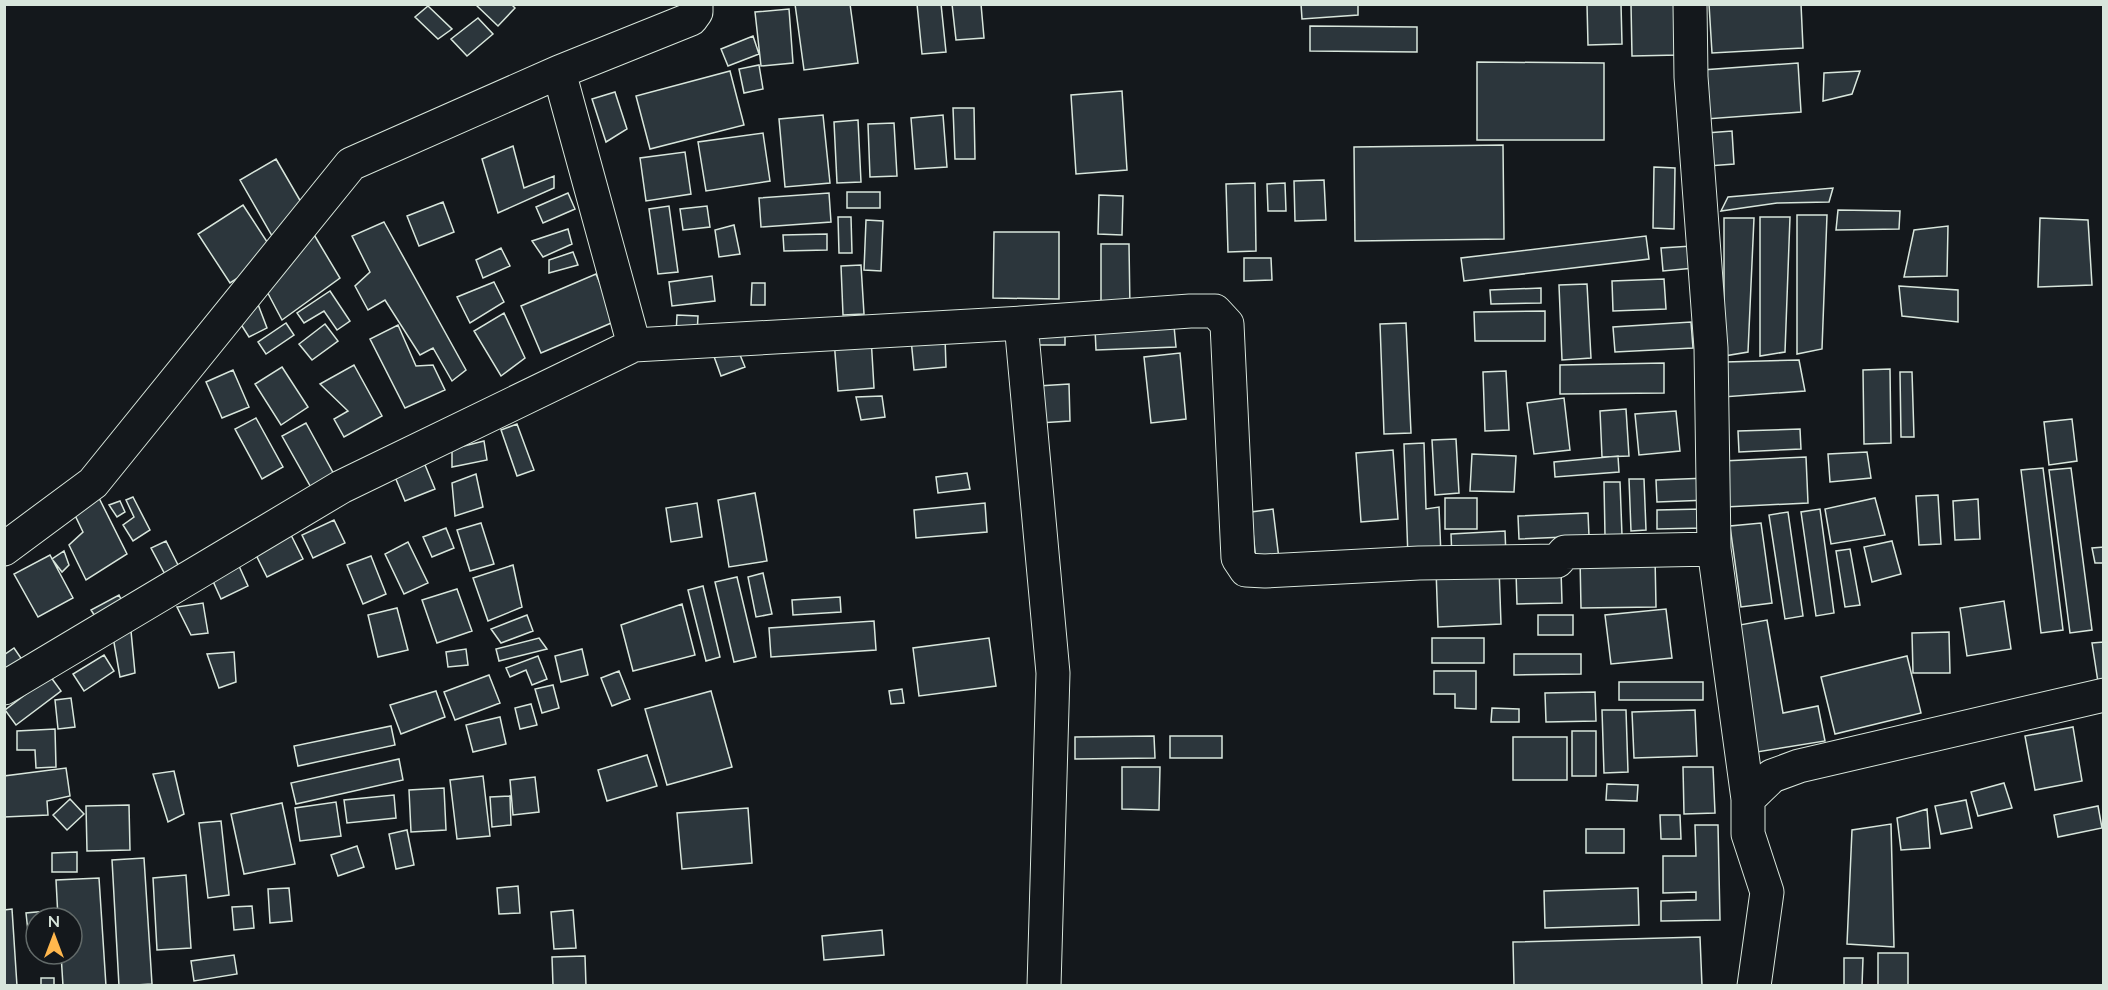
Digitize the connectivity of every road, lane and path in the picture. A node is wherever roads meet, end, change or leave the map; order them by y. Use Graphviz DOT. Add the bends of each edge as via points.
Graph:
graph roads {
  1 [pos="696,4"];
  2 [pos="1690,4"];
  3 [pos="560,72"];
  4 [pos="1021,323"];
  5 [pos="634,345"];
  6 [pos="4,549"];
  7 [pos="1714,549"];
  8 [pos="4,688"];
  9 [pos="2103,695"];
  10 [pos="1748,799"];
  11 [pos="1044,986"];
  12 [pos="1754,986"];
  1 -- 3 [label="street" via="691,19"];
  2 -- 7 [label="street" via="1691,76 1711,348"];
  3 -- 5 [label="street"];
  3 -- 6 [label="street" via="351,164 93,483"];
  4 -- 5 [label="street"];
  4 -- 7 [label="street" via="1215,311 1227,324 1238,558 1246,570 1557,561 1565,552"];
  4 -- 11 [label="street" via="1053,673"];
  5 -- 8 [label="street" via="341,487"];
  7 -- 10 [label="street"];
  9 -- 10 [label="street" via="1799,766 1772,776"];
  10 -- 12 [label="street" via="1748,834 1767,892"];
}
